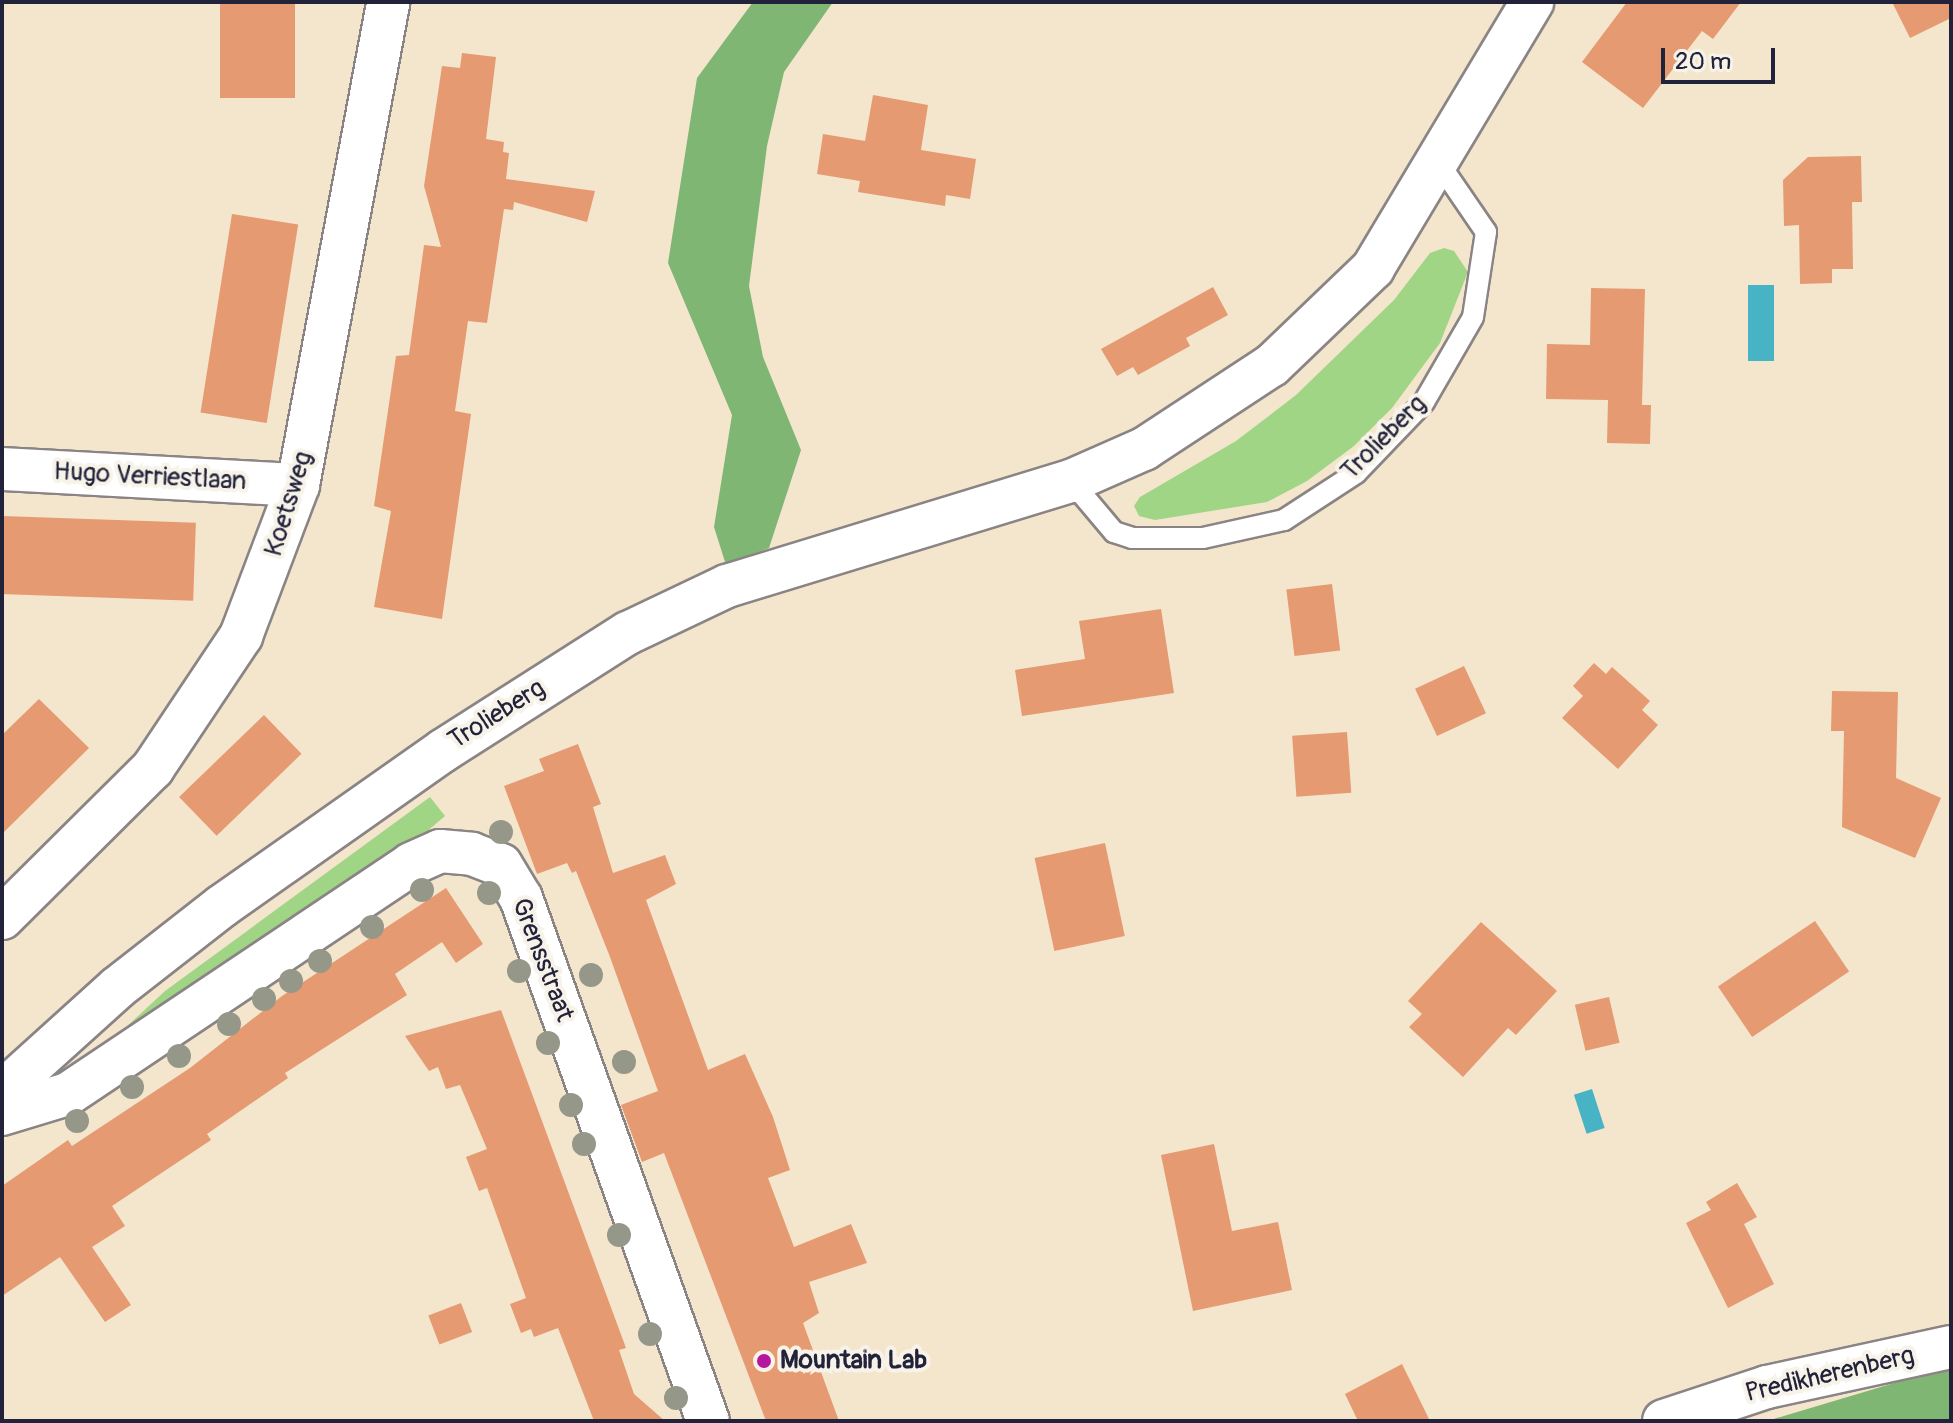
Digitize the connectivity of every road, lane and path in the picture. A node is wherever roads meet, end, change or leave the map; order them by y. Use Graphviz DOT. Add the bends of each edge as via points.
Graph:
graph roads {
  1 [pos="388,2"];
  2 [pos="1532,2"];
  3 [pos="1438,162"];
  4 [pos="2,469"];
  5 [pos="1071,481"];
  6 [pos="298,485"];
  7 [pos="2,918"];
  8 [pos="2,1092"];
  9 [pos="2,1114"];
  10 [pos="1951,1347"];
  11 [pos="708,1421"];
  12 [pos="1664,1421"];
  1 -- 6 [label="street, Koetsweg"];
  2 -- 3 [label="street, Trolieberg"];
  3 -- 5 [label="street, Trolieberg" via="1373,268 1272,365 1144,449"];
  3 -- 5 [label="lane, Trolieberg" via="1486,232 1473,317 1424,402 1356,473 1284,520 1203,538 1132,538 1114,532"];
  4 -- 6 [label="street, Hugo Verriestlaan"];
  5 -- 8 [label="street, Trolieberg" via="727,586 628,633 444,750 222,906 117,988"];
  6 -- 7 [label="street, Koetsweg" via="241,636 153,768"];
  9 -- 11 [label="street, Grensstraat" via="68,1094 411,864 440,851 472,854 501,865 521,898"];
  10 -- 12 [label="street, Predikherenberg" via="1767,1387"];
}
